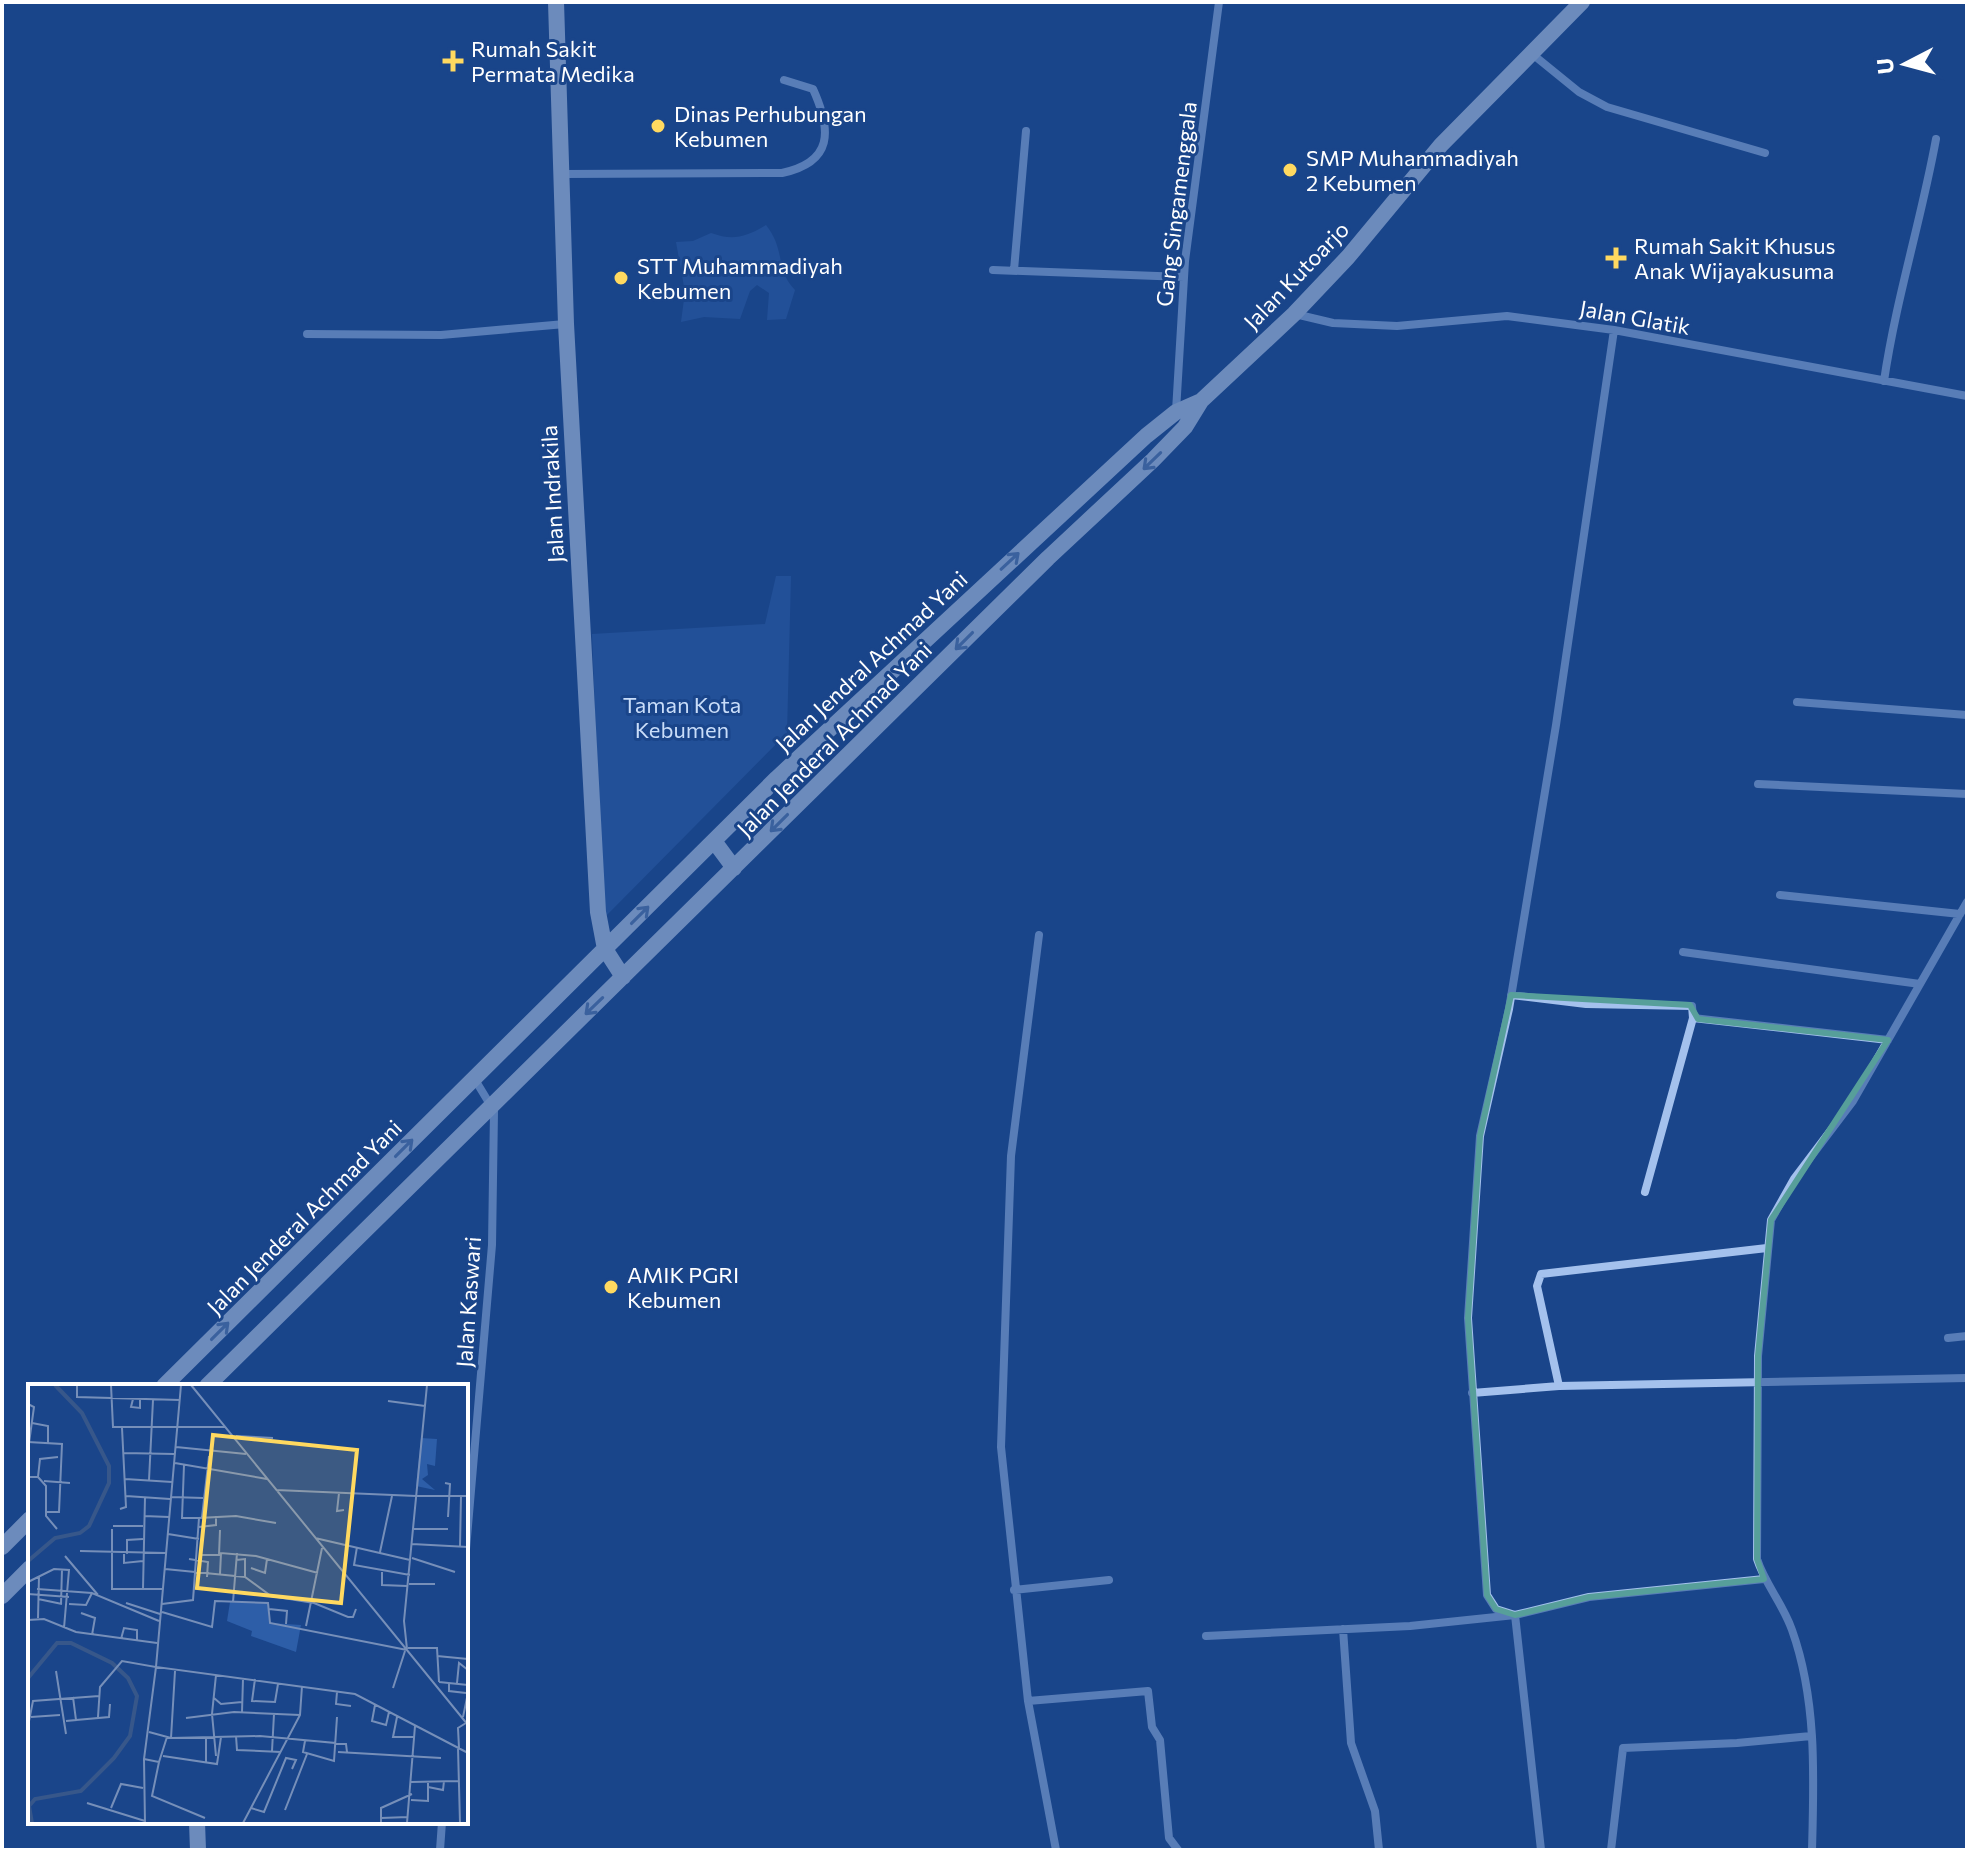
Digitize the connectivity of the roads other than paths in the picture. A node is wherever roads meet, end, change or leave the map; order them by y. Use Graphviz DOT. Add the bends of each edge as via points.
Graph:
graph roads {
  1 [pos="556,2"];
  2 [pos="1219,2"];
  3 [pos="1582,2"];
  4 [pos="1531,53"];
  5 [pos="784,80"];
  6 [pos="1026,131"];
  7 [pos="1936,139"];
  8 [pos="1765,153"];
  9 [pos="564,174"];
  10 [pos="993,270"];
  11 [pos="1014,270"];
  12 [pos="1184,277"];
  13 [pos="1294,314"];
  14 [pos="566,324"];
  15 [pos="1614,330"];
  16 [pos="307,334"];
  17 [pos="1884,381"];
  18 [pos="1967,396"];
  19 [pos="1201,401"];
  20 [pos="1176,412"];
  21 [pos="1185,427"];
  22 [pos="1797,702"];
  23 [pos="1967,715"];
  24 [pos="1758,784"];
  25 [pos="1967,794"];
  26 [pos="714,841"];
  27 [pos="734,868"];
  28 [pos="1780,895"];
  29 [pos="1967,902"];
  30 [pos="1960,914"];
  31 [pos="1039,935"];
  32 [pos="605,949"];
  33 [pos="1683,952"];
  34 [pos="583,969"];
  35 [pos="623,977"];
  36 [pos="1920,984"];
  37 [pos="1511,995"];
  38 [pos="1693,1018"];
  39 [pos="1888,1040"];
  40 [pos="474,1078"];
  41 [pos="493,1105"];
  42 [pos="1645,1192"];
  43 [pos="1767,1248"];
  44 [pos="1967,1336"];
  45 [pos="1948,1338"];
  46 [pos="1967,1378"];
  47 [pos="1757,1383"];
  48 [pos="166,1384"];
  49 [pos="209,1384"];
  50 [pos="1559,1386"];
  51 [pos="1472,1393"];
  52 [pos="28,1521"];
  53 [pos="468,1526"];
  54 [pos="2,1547"];
  55 [pos="28,1570"];
  56 [pos="1764,1579"];
  57 [pos="1109,1580"];
  58 [pos="1014,1590"];
  59 [pos="2,1596"];
  60 [pos="1515,1615"];
  61 [pos="1343,1629"];
  62 [pos="1206,1636"];
  63 [pos="1028,1701"];
  64 [pos="1811,1736"];
  65 [pos="197,1824"];
  66 [pos="442,1824"];
  67 [pos="198,1850"];
  68 [pos="440,1850"];
  69 [pos="1056,1850"];
  70 [pos="1178,1850"];
  71 [pos="1379,1850"];
  72 [pos="1541,1850"];
  73 [pos="1611,1850"];
  74 [pos="1812,1850"];
  1 -- 9 [label="main road, Jalan Indrakila"];
  2 -- 12 [label="street, Gang Singamenggala"];
  3 -- 4 [label="main road, Jalan Kutoarjo"];
  4 -- 8 [label="street" via="1607,107"];
  4 -- 13 [label="main road, Jalan Kutoarjo" via="1441,145"];
  5 -- 9 [label="street" via="813,89 824,113 819,157 801,169"];
  6 -- 11 [label="street"];
  7 -- 17 [label="street"];
  9 -- 14 [label="main road, Jalan Indrakila"];
  10 -- 11 [label="street"];
  11 -- 12 [label="street"];
  12 -- 20 [label="street, Gang Singamenggala"];
  13 -- 15 [label="street, Jalan Glatik" via="1333,323 1397,326 1507,316"];
  13 -- 19 [label="main road, Jalan Kutoarjo"];
  14 -- 16 [label="street" via="441,335"];
  14 -- 32 [label="main road, Jalan Indrakila" via="598,912"];
  15 -- 17 [label="street, Jalan Glatik"];
  15 -- 37 [label="street"];
  17 -- 18 [label="street, Jalan Glatik"];
  19 -- 20 [label="main road, Jalan Jendral Achmad Yani"];
  19 -- 21 [label="main road, Jalan Jenderal Achmad Yani"];
  20 -- 21 [label="street"];
  26 -- 20 [label="main road, Jalan Jendral Achmad Yani, one-way" via="956,610"];
  21 -- 27 [label="main road, Jalan Jenderal Achmad Yani, one-way"];
  22 -- 23 [label="street"];
  24 -- 25 [label="street"];
  26 -- 27 [label="main road"];
  32 -- 26 [label="main road, Jalan Jendral Achmad Yani, one-way"];
  27 -- 35 [label="main road, Jalan Jenderal Achmad Yani"];
  28 -- 30 [label="street"];
  29 -- 30 [label="street"];
  30 -- 36 [label="street"];
  31 -- 58 [label="street" via="1011,1171 1001,1447"];
  32 -- 34 [label="main road, Jalan Jendral Achmad Yani"];
  32 -- 35 [label="main road, Jalan Indrakila"];
  33 -- 36 [label="street"];
  34 -- 40 [label="main road, Jalan Jenderal Achmad Yani"];
  35 -- 41 [label="main road, Jalan Jenderal Achmad Yani, one-way"];
  36 -- 39 [label="street"];
  37 -- 38 [label="street" via="1586,1004 1690,1005"];
  37 -- 51 [label="street" via="1480,1136 1468,1318"];
  38 -- 39 [label="street"];
  38 -- 42 [label="street"];
  39 -- 43 [label="street" via="1853,1101 1794,1179 1771,1220"];
  40 -- 41 [label="street"];
  48 -- 40 [label="main road, Jalan Jenderal Achmad Yani, one-way"];
  41 -- 49 [label="main road, Jalan Jenderal Achmad Yani"];
  41 -- 53 [label="street, Jalan Kaswari" via="492,1245"];
  43 -- 47 [label="street"];
  43 -- 50 [label="street" via="1541,1274 1537,1286"];
  44 -- 45 [label="street"];
  46 -- 47 [label="street"];
  47 -- 50 [label="street"];
  47 -- 56 [label="street" via="1757,1559"];
  50 -- 51 [label="street"];
  51 -- 60 [label="street" via="1487,1595 1496,1609"];
  52 -- 54 [label="main road"];
  55 -- 59 [label="main road"];
  56 -- 60 [label="street" via="1589,1597"];
  56 -- 64 [label="street" via="1778,1596 1804,1668"];
  57 -- 58 [label="street"];
  58 -- 63 [label="street"];
  60 -- 61 [label="street"];
  60 -- 72 [label="street"];
  61 -- 62 [label="street"];
  61 -- 71 [label="street" via="1351,1743 1375,1811"];
  63 -- 69 [label="street"];
  63 -- 70 [label="street" via="1148,1691 1152,1727 1160,1740 1169,1838"];
  64 -- 73 [label="street" via="1623,1748"];
  64 -- 74 [label="street"];
  65 -- 67 [label="main road"];
  66 -- 68 [label="street"];
}
